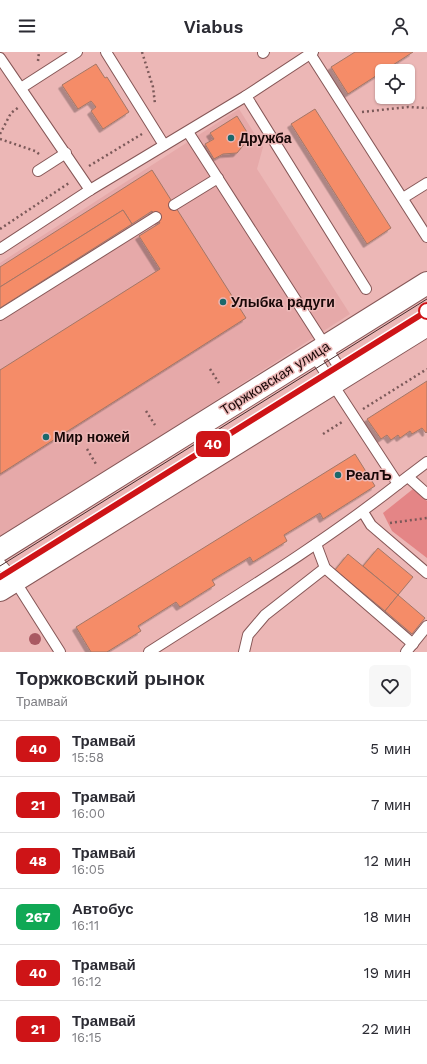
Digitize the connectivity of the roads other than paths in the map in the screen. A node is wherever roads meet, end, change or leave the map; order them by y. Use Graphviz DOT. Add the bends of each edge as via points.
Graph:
graph roads {
  1 [pos="77,52"];
  2 [pos="106,52"];
  3 [pos="311,53"];
  4 [pos="0,58"];
  5 [pos="21,88"];
  6 [pos="246,96"];
  7 [pos="188,132"];
  8 [pos="164,145"];
  9 [pos="66,153"];
  10 [pos="38,171"];
  11 [pos="218,178"];
  12 [pos="427,183"];
  13 [pos="90,190"];
  14 [pos="403,198"];
  15 [pos="174,205"];
  16 [pos="156,217"];
  17 [pos="427,237"];
  18 [pos="0,249"];
  19 [pos="427,283"];
  20 [pos="366,289"];
  21 [pos="0,315"];
  22 [pos="427,324"];
  23 [pos="320,350"];
  24 [pos="338,379"];
  25 [pos="427,462"];
  26 [pos="408,477"];
  27 [pos="398,484"];
  28 [pos="427,494"];
  29 [pos="363,512"];
  30 [pos="316,544"];
  31 [pos="0,550"];
  32 [pos="0,562"];
  33 [pos="325,568"];
  34 [pos="427,574"];
  35 [pos="8,585"];
  36 [pos="427,626"];
  37 [pos="413,644"];
  38 [pos="60,652"];
  39 [pos="149,652"];
  40 [pos="244,652"];
  41 [pos="406,652"];
  1 -- 5 [label="lane"];
  2 -- 8 [label="lane"];
  3 -- 6 [label="lane"];
  3 -- 14 [label="lane"];
  4 -- 5 [label="lane"];
  5 -- 9 [label="lane"];
  6 -- 7 [label="lane"];
  6 -- 20 [label="lane"];
  7 -- 8 [label="lane"];
  7 -- 11 [label="lane"];
  8 -- 13 [label="lane"];
  9 -- 10 [label="lane"];
  9 -- 13 [label="lane"];
  11 -- 15 [label="lane"];
  11 -- 23 [label="lane"];
  12 -- 14 [label="lane"];
  13 -- 18 [label="lane"];
  14 -- 17 [label="lane"];
  16 -- 21 [label="lane"];
  19 -- 23 [label="main road, Торжковская улица"];
  22 -- 24 [label="main road"];
  23 -- 24 [label="lane"];
  23 -- 24 [label="lane"];
  23 -- 31 [label="main road, Торжковская улица"];
  24 -- 27 [label="lane" via="353,416"];
  24 -- 35 [label="main road"];
  25 -- 26 [label="lane"];
  26 -- 27 [label="lane"];
  26 -- 28 [label="lane"];
  27 -- 29 [label="lane"];
  29 -- 30 [label="lane"];
  29 -- 34 [label="lane" via="371,525"];
  30 -- 33 [label="lane"];
  30 -- 39 [label="lane"];
  32 -- 35 [label="lane"];
  33 -- 37 [label="lane"];
  33 -- 40 [label="lane" via="265,615 248,635"];
  35 -- 38 [label="lane"];
  36 -- 37 [label="lane"];
  37 -- 41 [label="lane"];
}
